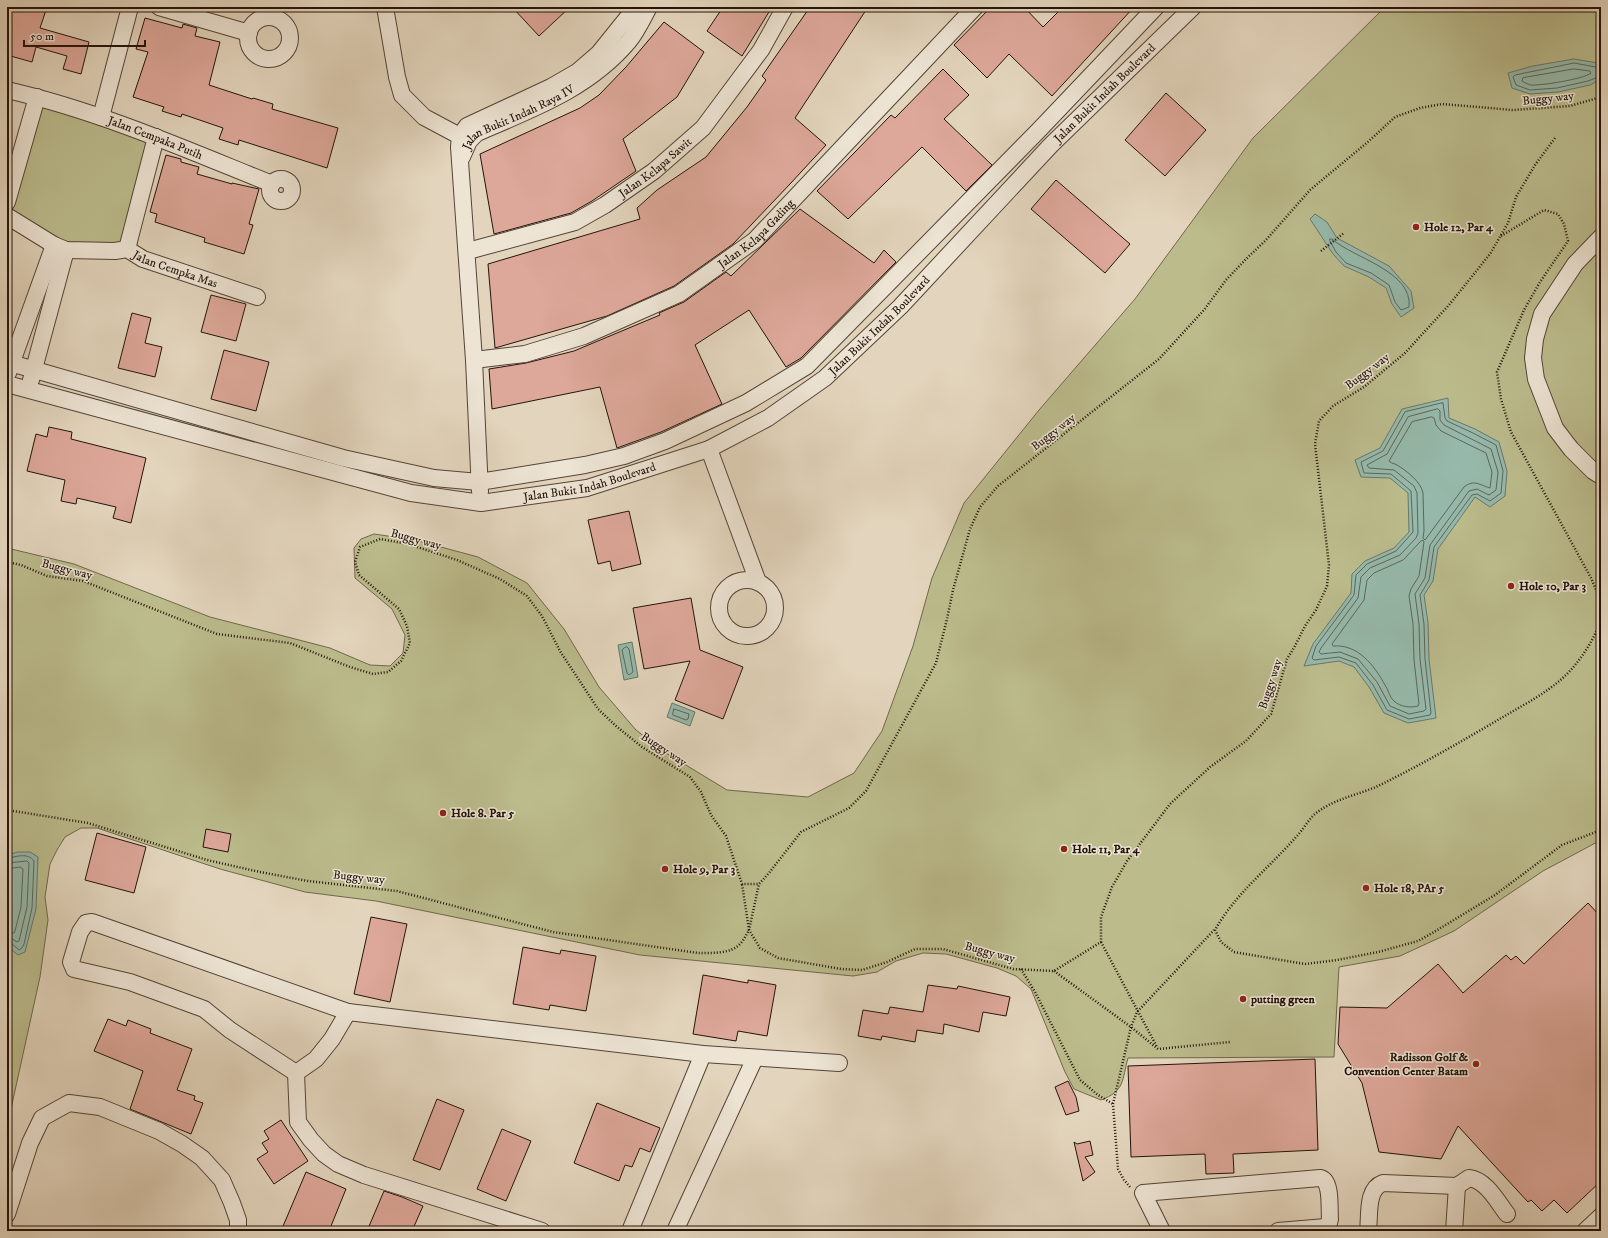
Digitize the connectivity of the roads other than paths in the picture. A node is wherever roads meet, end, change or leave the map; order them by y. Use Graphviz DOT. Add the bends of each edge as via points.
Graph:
graph roads {
  1 [pos="130,7"];
  2 [pos="159,7"];
  3 [pos="386,7"];
  4 [pos="636,7"];
  5 [pos="649,7"];
  6 [pos="785,7"];
  7 [pos="975,7"];
  8 [pos="1156,7"];
  9 [pos="1193,7"];
  10 [pos="249,33"];
  11 [pos="7,90"];
  12 [pos="37,97"];
  13 [pos="101,117"];
  14 [pos="1039,130"];
  15 [pos="156,137"];
  16 [pos="465,138"];
  17 [pos="1051,145"];
  18 [pos="272,184"];
  19 [pos="7,202"];
  20 [pos="7,216"];
  21 [pos="1601,237"];
  22 [pos="60,247"];
  23 [pos="127,249"];
  24 [pos="468,251"];
  25 [pos="257,297"];
  26 [pos="474,360"];
  27 [pos="8,367"];
  28 [pos="34,371"];
  29 [pos="7,384"];
  30 [pos="29,389"];
  31 [pos="709,449"];
  32 [pos="1601,476"];
  33 [pos="479,482"];
  34 [pos="481,503"];
  35 [pos="758,582"];
  36 [pos="348,1012"];
  37 [pos="703,1054"];
  38 [pos="755,1058"];
  39 [pos="838,1063"];
  40 [pos="296,1074"];
  41 [pos="1457,1186"];
  42 [pos="7,1214"];
  43 [pos="1507,1214"];
  44 [pos="1601,1216"];
  45 [pos="1324,1229"];
  46 [pos="238,1231"];
  47 [pos="542,1231"];
  48 [pos="630,1231"];
  49 [pos="675,1231"];
  50 [pos="1162,1231"];
  51 [pos="1278,1231"];
  52 [pos="1368,1231"];
  53 [pos="1454,1231"];
  54 [pos="1585,1231"];
  1 -- 13 [label="street"];
  2 -- 10 [label="street"];
  3 -- 16 [label="street" via="396,77 402,95 424,117"];
  4 -- 16 [label="street, Jalan Bukit Indah Raya IV" via="599,53 577,72 552,87 467,126"];
  5 -- 16 [label="street, Jalan Bukit Indah Raya IV" via="629,41 584,82 557,98"];
  6 -- 24 [label="street, Jalan Kelapa Sawit" via="762,50 703,128 654,171 605,205 574,222"];
  7 -- 26 [label="street, Jalan Kelapa Gading" via="755,240 679,294 584,336 525,354"];
  8 -- 14 [label="street"];
  9 -- 17 [label="street, Jalan Bukit Indah Boulevard"];
  11 -- 12 [label="street, Jalan Cempaka Putih"];
  12 -- 13 [label="street, Jalan Cempaka Putih"];
  12 -- 19 [label="street"];
  13 -- 15 [label="street, Jalan Cempaka Putih"];
  14 -- 17 [label="street"];
  14 -- 33 [label="street" via="807,366 746,403 665,442 624,456 585,465"];
  15 -- 18 [label="street, Jalan Cempaka Putih"];
  15 -- 23 [label="street"];
  16 -- 24 [label="street, Jalan Bukit Indah Raya IV" via="461,158"];
  17 -- 31 [label="street, Jalan Bukit Indah Boulevard" via="900,307 825,378 768,418"];
  20 -- 22 [label="street"];
  21 -- 32 [label="street" via="1575,264 1542,314 1533,358 1536,379 1555,428 1571,449"];
  22 -- 23 [label="street, Jalan Cempka Mas" via="115,251"];
  22 -- 27 [label="street"];
  22 -- 28 [label="street"];
  23 -- 25 [label="street, Jalan Cempka Mas" via="143,259"];
  24 -- 26 [label="street"];
  26 -- 33 [label="street"];
  27 -- 28 [label="street"];
  28 -- 30 [label="street"];
  28 -- 33 [label="street" via="343,458 434,478"];
  29 -- 30 [label="street, Jalan Bukit Indah Boulevard"];
  30 -- 34 [label="street, Jalan Bukit Indah Boulevard" via="411,493"];
  31 -- 34 [label="street, Jalan Bukit Indah Boulevard" via="587,488"];
  31 -- 35 [label="street"];
  33 -- 34 [label="street"];
  36 -- 37 [label="street"];
  36 -- 40 [label="street" via="316,1060"];
  36 -- 40 [label="street" via="92,922 86,923 80,932 71,962 74,968 130,982 204,1009 230,1030"];
  37 -- 38 [label="street"];
  37 -- 48 [label="street"];
  38 -- 39 [label="street"];
  38 -- 49 [label="street"];
  40 -- 47 [label="street" via="298,1122 310,1140 338,1164 364,1176"];
  41 -- 43 [label="street" via="1469,1178 1476,1179"];
  41 -- 52 [label="street" via="1383,1183 1377,1185 1371,1197"];
  41 -- 53 [label="street"];
  42 -- 46 [label="street" via="30,1143 42,1118 70,1103 100,1107 159,1130 202,1158 222,1180 238,1220"];
  44 -- 54 [label="street"];
  45 -- 50 [label="street" via="1330,1219 1328,1186 1323,1178 1143,1193"];
  45 -- 51 [label="street"];
}
